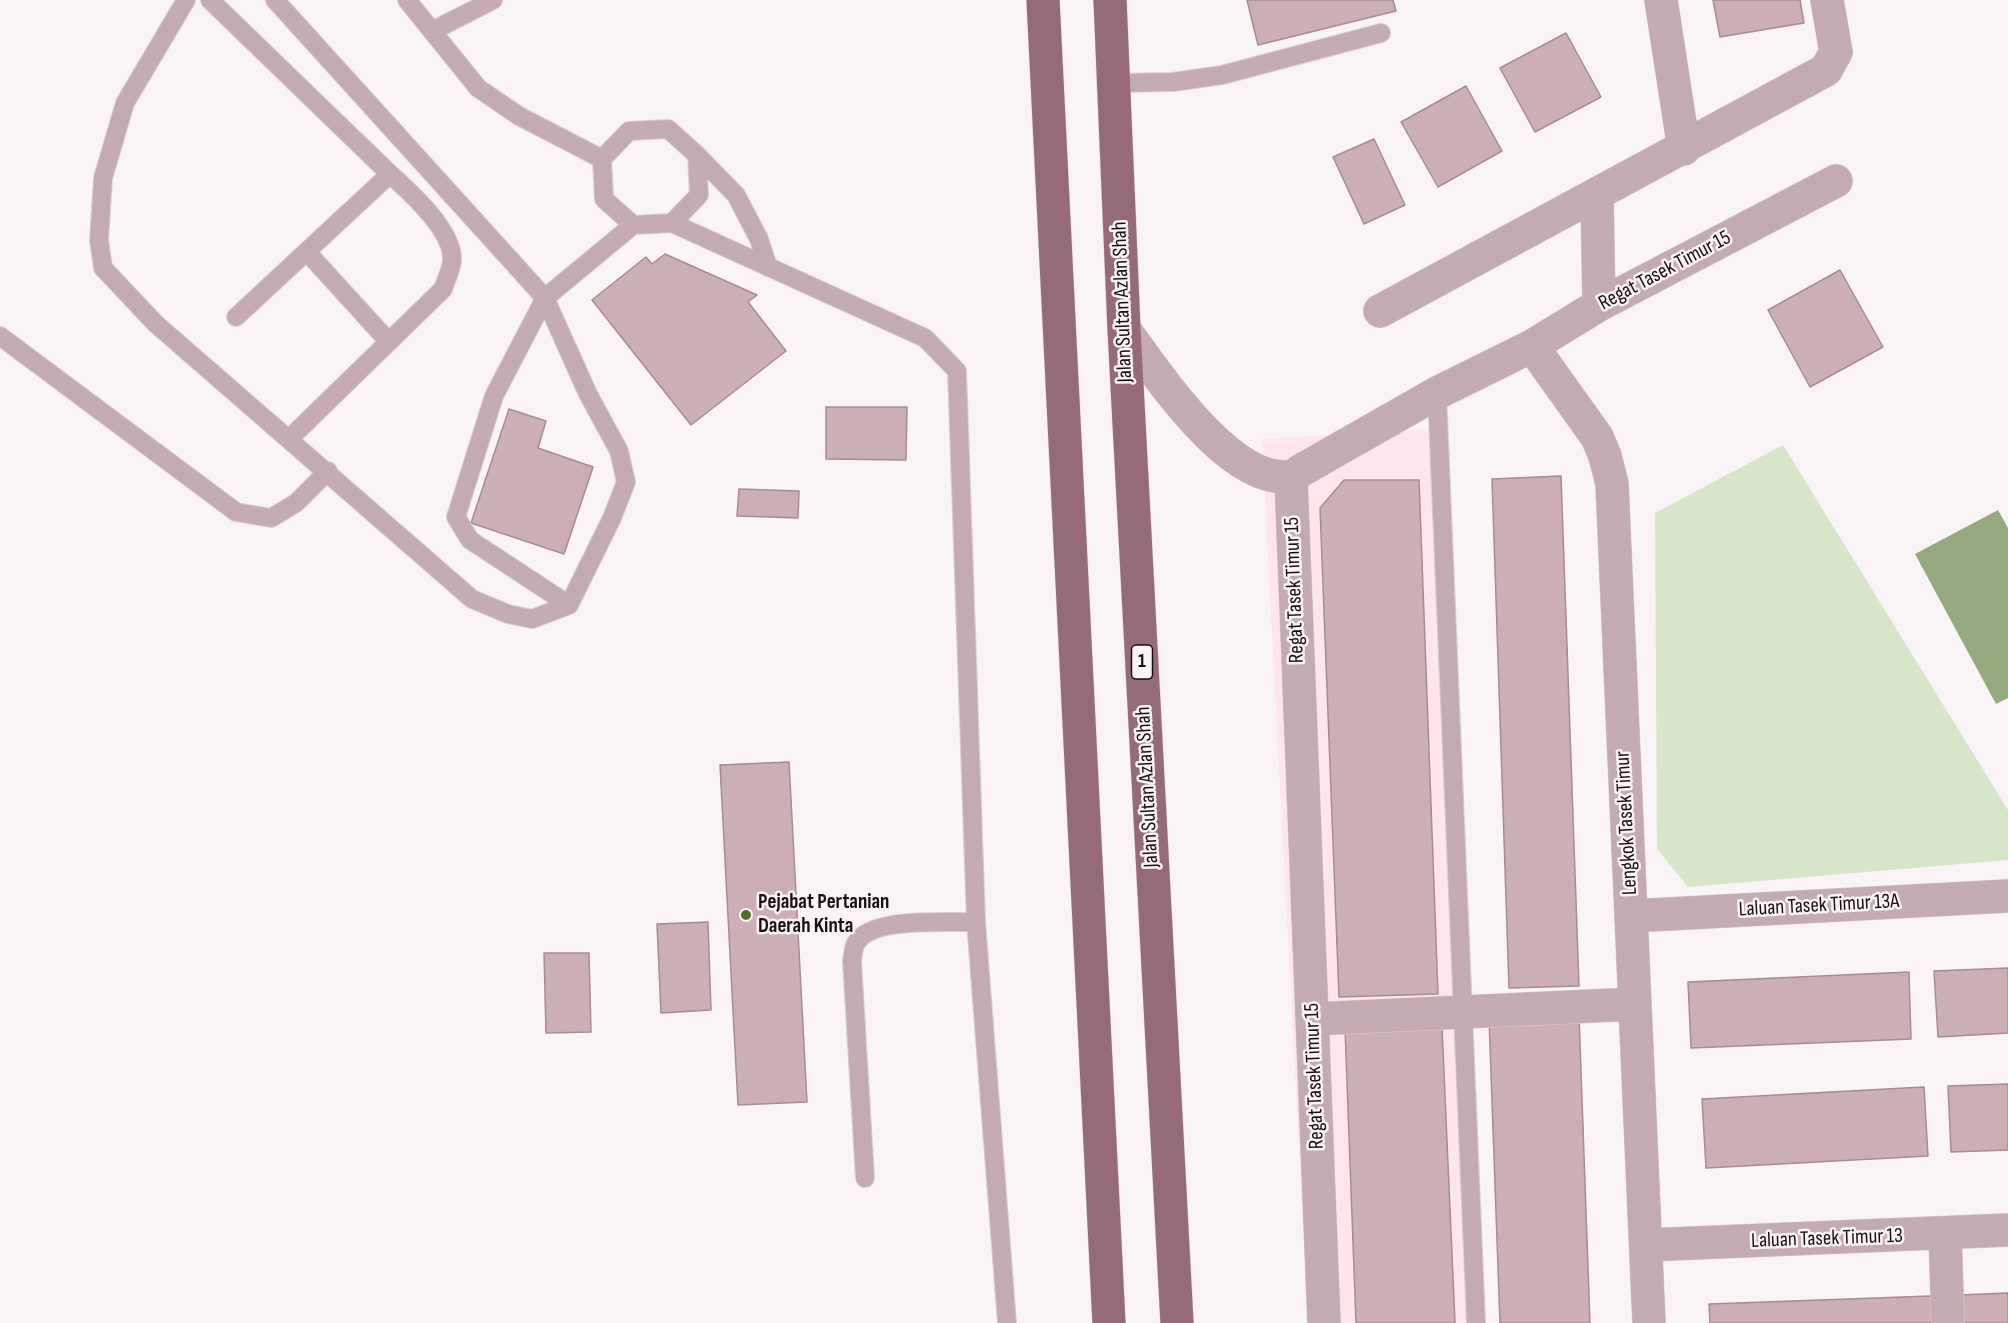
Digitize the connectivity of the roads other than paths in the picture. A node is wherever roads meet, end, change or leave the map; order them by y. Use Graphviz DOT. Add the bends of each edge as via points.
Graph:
graph roads {
  1 [pos="186,0"];
  2 [pos="210,0"];
  3 [pos="276,0"];
  4 [pos="407,0"];
  5 [pos="494,0"];
  6 [pos="1043,0"];
  7 [pos="1110,0"];
  8 [pos="1661,0"];
  9 [pos="1827,0"];
  10 [pos="432,31"];
  11 [pos="1381,33"];
  12 [pos="1115,83"];
  13 [pos="1684,149"];
  14 [pos="697,155"];
  15 [pos="602,159"];
  16 [pos="390,174"];
  17 [pos="1836,181"];
  18 [pos="1597,195"];
  19 [pos="672,223"];
  20 [pos="633,225"];
  21 [pos="307,252"];
  22 [pos="768,267"];
  23 [pos="545,298"];
  24 [pos="1599,304"];
  25 [pos="1380,311"];
  26 [pos="236,317"];
  27 [pos="1124,329"];
  28 [pos="0,336"];
  29 [pos="388,342"];
  30 [pos="1532,346"];
  31 [pos="1437,393"];
  32 [pos="290,438"];
  33 [pos="328,471"];
  34 [pos="1293,476"];
  35 [pos="569,605"];
  36 [pos="2008,896"];
  37 [pos="1631,916"];
  38 [pos="976,922"];
  39 [pos="1635,1004"];
  40 [pos="1462,1012"];
  41 [pos="1313,1019"];
  42 [pos="866,1178"];
  43 [pos="2008,1230"];
  44 [pos="1945,1234"];
  45 [pos="1646,1245"];
  46 [pos="1007,1323"];
  47 [pos="1108,1323"];
  48 [pos="1176,1323"];
  49 [pos="1324,1323"];
  50 [pos="1476,1323"];
  51 [pos="1649,1323"];
  52 [pos="1948,1323"];
  1 -- 32 [label="lane" via="125,104 103,178 99,240 103,268 156,324"];
  2 -- 16 [label="lane"];
  3 -- 23 [label="lane"];
  4 -- 10 [label="lane"];
  5 -- 10 [label="lane"];
  6 -- 47 [label="main road"];
  7 -- 12 [label="main road, Jalan Sultan Azlan Shah / 1"];
  8 -- 13 [label="street"];
  9 -- 13 [label="street" via="1836,52 1826,70"];
  10 -- 15 [label="lane" via="478,88 519,116"];
  11 -- 12 [label="lane" via="1222,75 1173,82"];
  12 -- 27 [label="main road, Jalan Sultan Azlan Shah / 1"];
  13 -- 18 [label="street"];
  14 -- 15 [label="lane" via="668,129 629,131"];
  14 -- 19 [label="lane" via="699,195"];
  14 -- 22 [label="lane" via="736,195 759,239"];
  15 -- 20 [label="lane" via="604,199"];
  16 -- 21 [label="lane"];
  16 -- 29 [label="lane" via="416,197 444,234 452,260 443,289"];
  17 -- 24 [label="street, Regat Tasek Timur 15"];
  18 -- 24 [label="street"];
  18 -- 25 [label="street"];
  19 -- 20 [label="lane"];
  19 -- 22 [label="lane"];
  20 -- 23 [label="lane"];
  21 -- 26 [label="lane"];
  21 -- 29 [label="lane"];
  22 -- 38 [label="lane" via="924,338 957,371"];
  23 -- 35 [label="lane" via="588,394 619,451 626,482"];
  23 -- 35 [label="lane" via="494,396 456,517 470,540"];
  24 -- 30 [label="street, Regat Tasek Timur 15"];
  27 -- 34 [label="street" via="1171,392 1222,447 1261,471"];
  27 -- 48 [label="main road, Jalan Sultan Azlan Shah / 1"];
  28 -- 33 [label="lane" via="236,512 271,518 296,503"];
  29 -- 32 [label="lane"];
  30 -- 31 [label="street, Regat Tasek Timur 15"];
  30 -- 37 [label="street, Lengkok Tasek Timur" via="1597,437 1612,484"];
  31 -- 34 [label="street, Regat Tasek Timur 15"];
  31 -- 40 [label="lane"];
  32 -- 33 [label="lane"];
  33 -- 35 [label="lane" via="472,598 508,614 532,619"];
  34 -- 41 [label="street, Regat Tasek Timur 15" via="1290,483"];
  36 -- 37 [label="street, Laluan Tasek Timur 13A"];
  37 -- 39 [label="street, Lengkok Tasek Timur"];
  38 -- 42 [label="lane" via="891,924 865,934 855,944 852,961"];
  38 -- 46 [label="lane"];
  39 -- 40 [label="street"];
  39 -- 45 [label="street, Lengkok Tasek Timur"];
  40 -- 41 [label="street"];
  40 -- 50 [label="lane"];
  41 -- 49 [label="street, Regat Tasek Timur 15"];
  43 -- 44 [label="street, Laluan Tasek Timur 13"];
  44 -- 45 [label="street, Laluan Tasek Timur 13"];
  44 -- 52 [label="street"];
  45 -- 51 [label="street, Lengkok Tasek Timur"];
}
